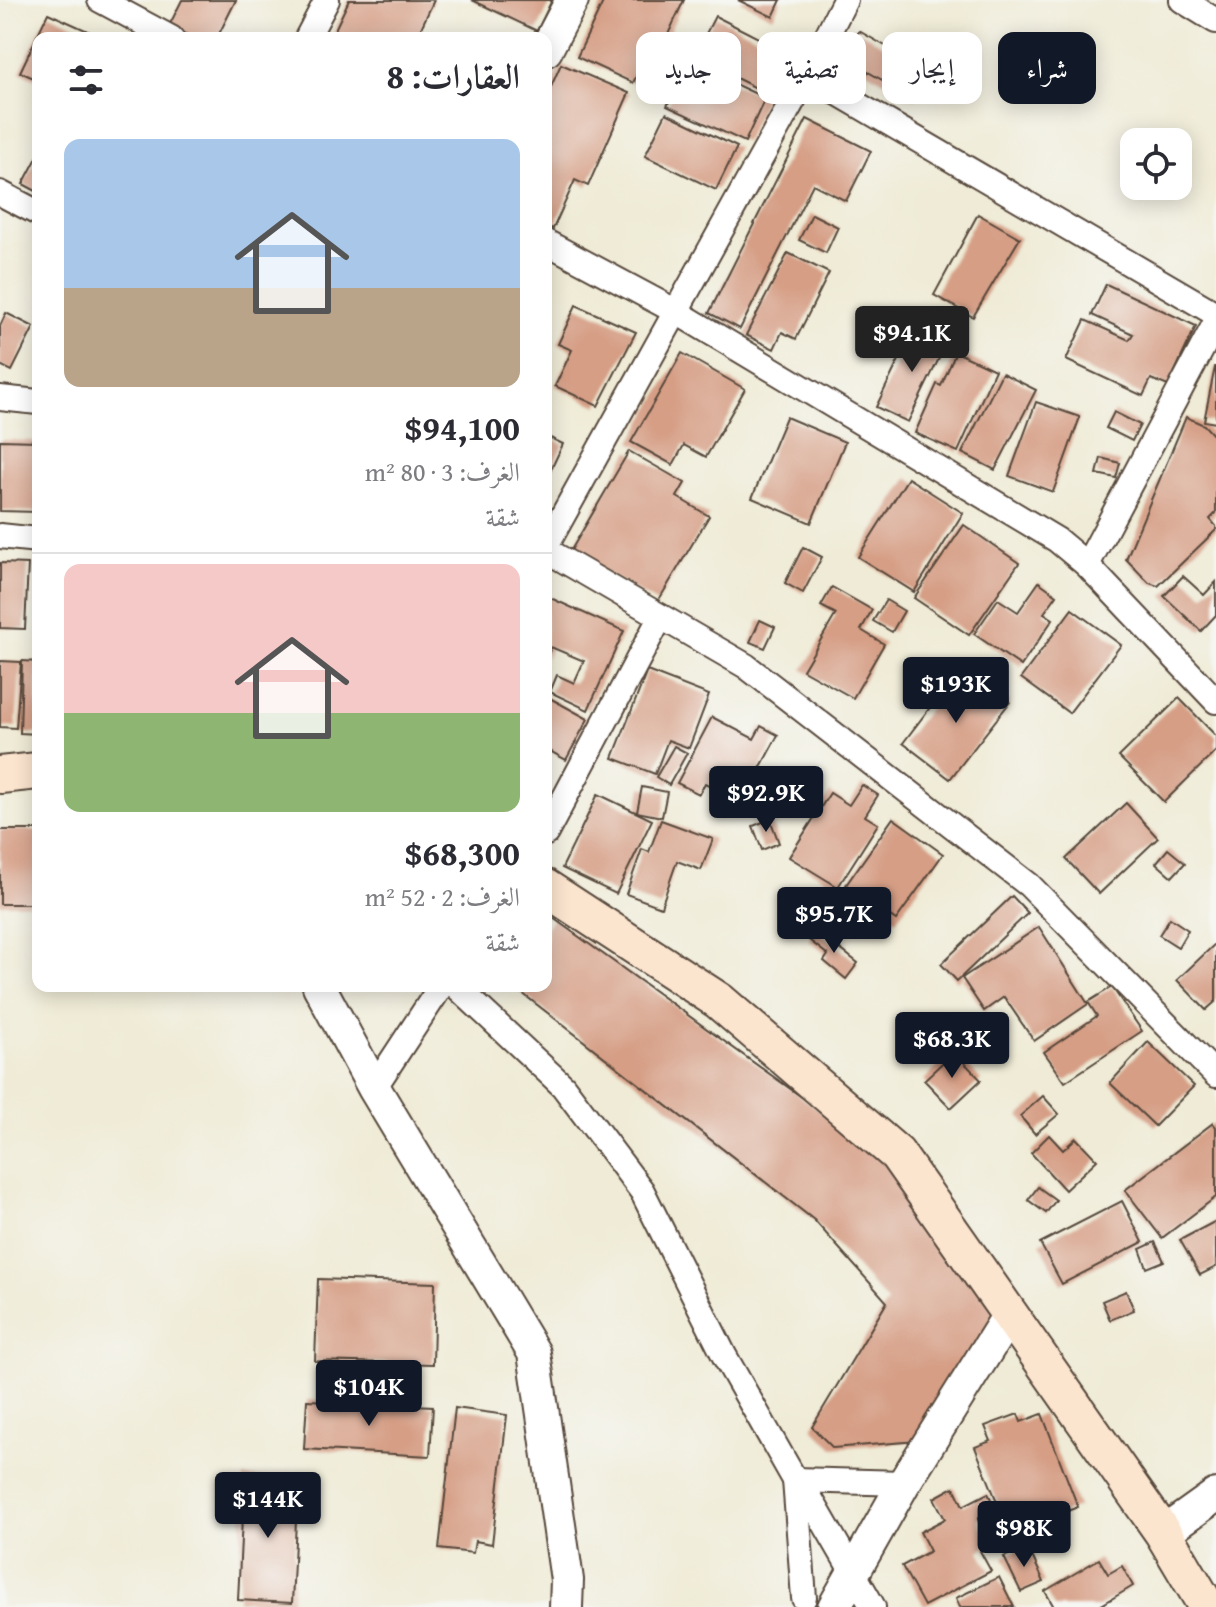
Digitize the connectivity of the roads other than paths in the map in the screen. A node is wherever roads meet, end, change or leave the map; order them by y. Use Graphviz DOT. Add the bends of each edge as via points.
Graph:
graph roads {
  1 [pos="100,0"];
  2 [pos="327,0"];
  3 [pos="572,0"];
  4 [pos="845,0"];
  5 [pos="1182,0"];
  6 [pos="1216,21"];
  7 [pos="160,32"];
  8 [pos="310,32"];
  9 [pos="829,32"];
  10 [pos="552,38"];
  11 [pos="791,104"];
  12 [pos="857,104"];
  13 [pos="0,193"];
  14 [pos="32,210"];
  15 [pos="552,245"];
  16 [pos="675,311"];
  17 [pos="1216,314"];
  18 [pos="1216,322"];
  19 [pos="0,398"];
  20 [pos="32,401"];
  21 [pos="0,536"];
  22 [pos="552,537"];
  23 [pos="32,539"];
  24 [pos="552,552"];
  25 [pos="1087,565"];
  26 [pos="660,618"];
  27 [pos="1216,701"];
  28 [pos="32,772"];
  29 [pos="0,775"];
  30 [pos="552,822"];
  31 [pos="552,892"];
  32 [pos="322,992"];
  33 [pos="437,992"];
  34 [pos="462,992"];
  35 [pos="1216,1075"];
  36 [pos="374,1088"];
  37 [pos="1009,1315"];
  38 [pos="795,1480"];
  39 [pos="904,1483"];
  40 [pos="1216,1495"];
  41 [pos="1163,1533"];
  42 [pos="853,1573"];
  43 [pos="810,1604"];
  44 [pos="566,1607"];
  45 [pos="873,1607"];
  46 [pos="1207,1607"];
  1 -- 7 [label="street"];
  2 -- 8 [label="street"];
  3 -- 10 [label="street"];
  4 -- 9 [label="street"];
  5 -- 6 [label="street"];
  11 -- 16 [label="street"];
  12 -- 17 [label="street"];
  13 -- 14 [label="street"];
  15 -- 16 [label="street"];
  16 -- 22 [label="street"];
  16 -- 25 [label="street" via="1057,540"];
  18 -- 25 [label="street"];
  19 -- 20 [label="street"];
  21 -- 23 [label="street"];
  24 -- 26 [label="street"];
  25 -- 27 [label="street"];
  26 -- 30 [label="street"];
  26 -- 35 [label="street" via="746,666 1029,885"];
  28 -- 29 [label="main road"];
  31 -- 37 [label="main road" via="719,1001 897,1154"];
  32 -- 36 [label="street"];
  33 -- 36 [label="street"];
  34 -- 38 [label="street" via="563,1086 642,1191 725,1357"];
  36 -- 44 [label="street" via="534,1353 567,1580"];
  37 -- 39 [label="street"];
  37 -- 41 [label="main road"];
  38 -- 39 [label="street"];
  38 -- 42 [label="street"];
  38 -- 43 [label="street"];
  39 -- 42 [label="street"];
  40 -- 41 [label="street"];
  41 -- 46 [label="main road"];
  42 -- 43 [label="street"];
  42 -- 45 [label="street"];
}
